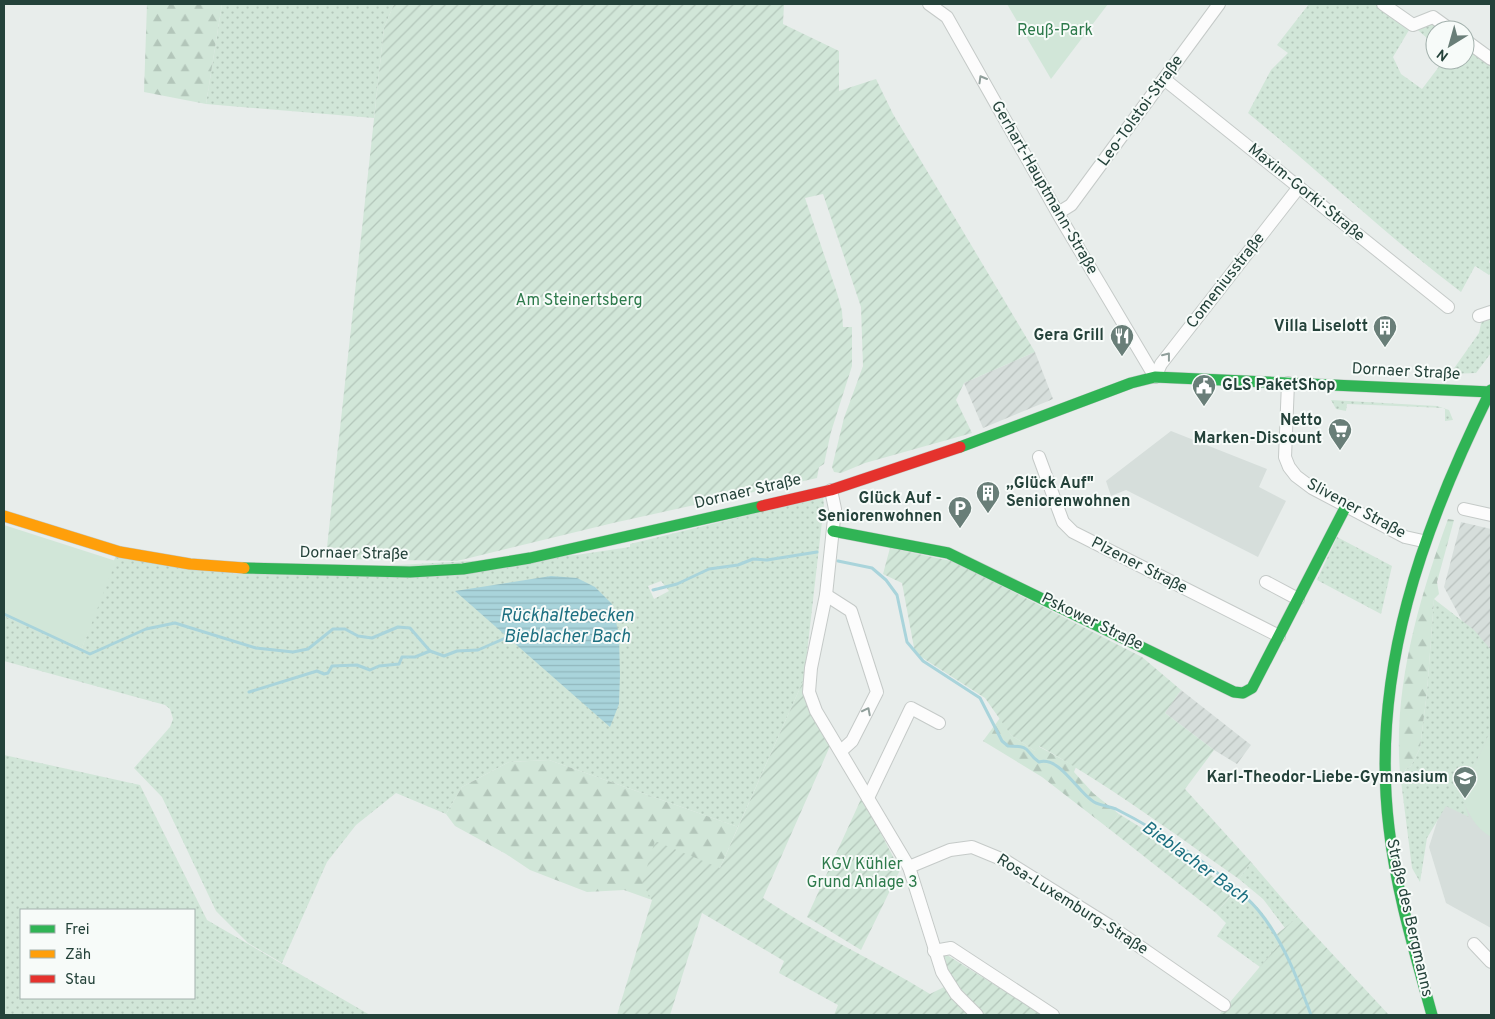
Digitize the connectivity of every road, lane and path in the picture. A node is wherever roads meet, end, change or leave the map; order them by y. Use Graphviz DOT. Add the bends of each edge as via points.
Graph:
graph roads {
  1 [pos="929,4"];
  2 [pos="1219,4"];
  3 [pos="1383,4"];
  4 [pos="1437,20"];
  5 [pos="1475,47"];
  6 [pos="1491,59"];
  7 [pos="1164,78"];
  8 [pos="1298,187"];
  9 [pos="1058,213"];
  10 [pos="1448,306"];
  11 [pos="1155,377"];
  12 [pos="1288,383"];
  13 [pos="1491,392"];
  14 [pos="1039,457"];
  15 [pos="831,490"];
  16 [pos="1346,506"];
  17 [pos="1464,510"];
  18 [pos="1491,515"];
  19 [pos="4,516"];
  20 [pos="833,531"];
  21 [pos="1423,541"];
  22 [pos="1266,582"];
  23 [pos="826,595"];
  24 [pos="1298,599"];
  25 [pos="1279,636"];
  26 [pos="939,723"];
  27 [pos="841,751"];
  28 [pos="868,798"];
  29 [pos="909,867"];
  30 [pos="1474,944"];
  31 [pos="934,951"];
  32 [pos="1491,962"];
  33 [pos="1224,1005"];
  34 [pos="977,1015"];
  35 [pos="1053,1015"];
  36 [pos="1432,1015"];
  9 -- 1 [label="street, Gerhart-Hauptmann-Straße, one-way" via="947,17"];
  2 -- 7 [label="street, Leo-Tolstoi-Straße"];
  3 -- 4 [label="street" via="1412,24 1433,17"];
  5 -- 6 [label="street"];
  7 -- 8 [label="street, Maxim-Gorki-Straße"];
  7 -- 9 [label="street, Leo-Tolstoi-Straße" via="1071,205"];
  8 -- 10 [label="street, Maxim-Gorki-Straße"];
  11 -- 8 [label="street, Comeniusstraße, one-way" via="1161,364"];
  9 -- 11 [label="street, Gerhart-Hauptmann-Straße"];
  11 -- 12 [label="main road, Dornaer Straße"];
  11 -- 15 [label="main road, Dornaer Straße"];
  12 -- 13 [label="main road, Dornaer Straße"];
  12 -- 16 [label="street, Slivener Straße" via="1285,457 1289,468 1312,488"];
  13 -- 21 [label="main road, Straße des Bergmanns"];
  14 -- 25 [label="street, Plzener Straße" via="1063,522 1074,532"];
  15 -- 19 [label="main road, Dornaer Straße" via="530,558 463,569 410,572 190,564 120,552"];
  15 -- 20 [label="street" via="835,509"];
  16 -- 21 [label="street, Slivener Straße" via="1410,538"];
  16 -- 24 [label="main road, Pskower Straße"];
  17 -- 18 [label="street"];
  20 -- 23 [label="street"];
  20 -- 25 [label="main road, Pskower Straße" via="948,553 1234,692 1243,693 1252,688"];
  21 -- 36 [label="main road, Straße des Bergmanns" via="1394,653 1386,714 1385,764 1386,802 1397,875"];
  22 -- 24 [label="street"];
  23 -- 27 [label="street" via="811,668 810,692 816,711"];
  27 -- 23 [label="street, one-way" via="852,741 877,692 851,611"];
  24 -- 25 [label="main road, Pskower Straße"];
  26 -- 28 [label="street" via="911,708"];
  27 -- 28 [label="street"];
  28 -- 29 [label="street"];
  29 -- 31 [label="street"];
  29 -- 33 [label="street, Rosa-Luxemburg-Straße" via="950,850 972,847 1006,861 1110,926"];
  30 -- 32 [label="street"];
  31 -- 34 [label="street" via="956,994"];
  31 -- 35 [label="street" via="951,948"];
}
